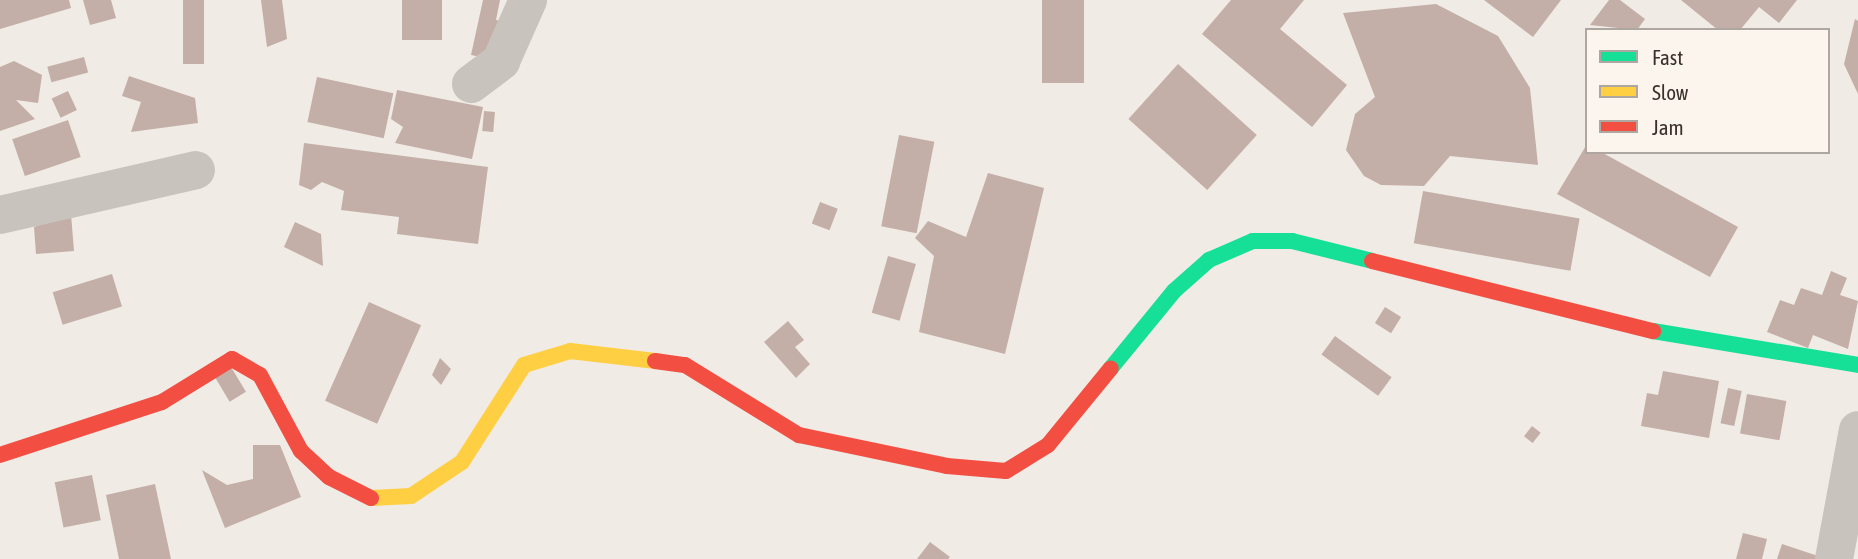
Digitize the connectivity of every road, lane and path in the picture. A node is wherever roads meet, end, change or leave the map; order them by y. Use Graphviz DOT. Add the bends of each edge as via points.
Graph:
graph roads {
  1 [pos="528,0"];
  2 [pos="471,84"];
  3 [pos="196,170"];
  4 [pos="0,215"];
  5 [pos="1858,365"];
  6 [pos="1858,429"];
  7 [pos="0,455"];
  8 [pos="1834,559"];
  1 -- 2 [label="street" via="501,61"];
  3 -- 4 [label="street"];
  5 -- 7 [label="street" via="1648,330 1292,241 1253,241 1209,260 1174,292 1048,445 1006,471 947,466 799,435 685,365 570,351 524,365 462,462 411,496 377,501 329,477 301,451 260,375 232,359 162,402"];
  6 -- 8 [label="street"];
}
